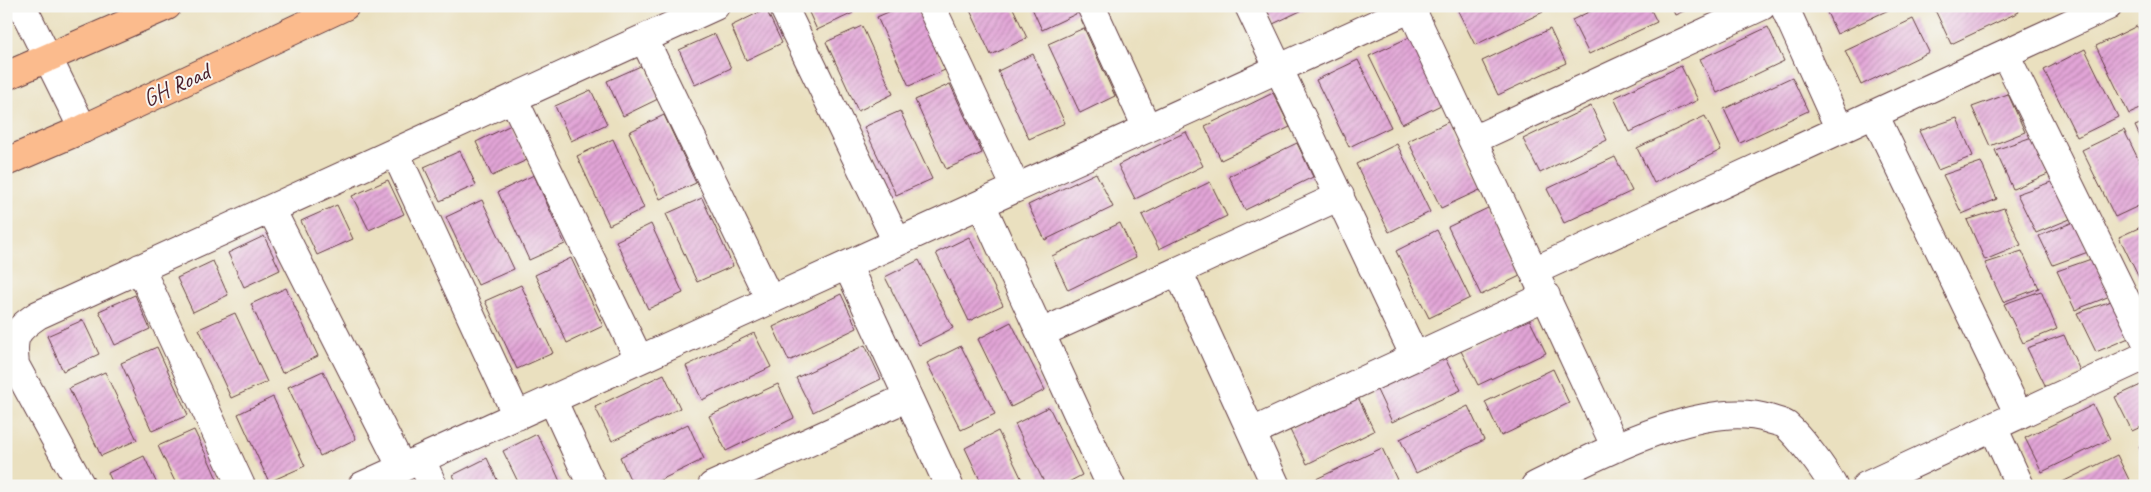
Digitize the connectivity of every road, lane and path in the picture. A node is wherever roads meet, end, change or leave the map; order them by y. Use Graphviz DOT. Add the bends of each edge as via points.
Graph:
graph roads {
  1 [pos="22,6"];
  2 [pos="167,6"];
  3 [pos="345,6"];
  4 [pos="715,6"];
  5 [pos="783,6"];
  6 [pos="931,6"];
  7 [pos="1092,6"];
  8 [pos="1250,6"];
  9 [pos="1762,6"];
  10 [pos="1784,6"];
  11 [pos="2108,6"];
  12 [pos="1401,10"];
  13 [pos="644,39"];
  14 [pos="2005,54"];
  15 [pos="48,58"];
  16 [pos="1280,68"];
  17 [pos="6,76"];
  18 [pos="513,98"];
  19 [pos="1874,114"];
  20 [pos="1147,128"];
  21 [pos="83,129"];
  22 [pos="1840,130"];
  23 [pos="1473,140"];
  24 [pos="395,152"];
  25 [pos="6,162"];
  26 [pos="1016,188"];
  27 [pos="1340,196"];
  28 [pos="982,204"];
  29 [pos="272,209"];
  30 [pos="897,242"];
  31 [pos="847,265"];
  32 [pos="140,268"];
  33 [pos="1534,270"];
  34 [pos="1178,271"];
  35 [pos="1546,296"];
  36 [pos="770,300"];
  37 [pos="1041,333"];
  38 [pos="2145,339"];
  39 [pos="2145,356"];
  40 [pos="1415,357"];
  41 [pos="639,359"];
  42 [pos="908,396"];
  43 [pos="552,399"];
  44 [pos="2019,415"];
  45 [pos="517,416"];
  46 [pos="1993,427"];
  47 [pos="1252,432"];
  48 [pos="1616,448"];
  49 [pos="411,463"];
  50 [pos="754,477"];
  51 [pos="82,486"];
  52 [pos="241,486"];
  53 [pos="362,486"];
  54 [pos="433,486"];
  55 [pos="592,486"];
  56 [pos="712,486"];
  57 [pos="949,486"];
  58 [pos="1111,486"];
  59 [pos="1276,486"];
  60 [pos="1535,486"];
  61 [pos="1833,486"];
  62 [pos="1866,486"];
  63 [pos="2020,486"];
  1 -- 15 [label="street"];
  2 -- 15 [label="main road"];
  3 -- 21 [label="main road, GH Road"];
  4 -- 13 [label="street"];
  5 -- 30 [label="street"];
  6 -- 26 [label="street"];
  7 -- 20 [label="street"];
  8 -- 16 [label="street"];
  9 -- 23 [label="street"];
  10 -- 22 [label="street"];
  11 -- 14 [label="street"];
  12 -- 16 [label="street"];
  12 -- 23 [label="street"];
  13 -- 18 [label="street"];
  13 -- 36 [label="street"];
  14 -- 19 [label="street"];
  14 -- 38 [label="street"];
  15 -- 17 [label="main road"];
  15 -- 21 [label="street"];
  16 -- 20 [label="street"];
  16 -- 27 [label="street"];
  18 -- 24 [label="street"];
  18 -- 41 [label="street"];
  19 -- 22 [label="street"];
  19 -- 44 [label="street"];
  20 -- 26 [label="street"];
  21 -- 25 [label="main road, GH Road"];
  22 -- 33 [label="street"];
  23 -- 33 [label="street"];
  24 -- 29 [label="street"];
  24 -- 45 [label="street"];
  26 -- 28 [label="street"];
  27 -- 34 [label="street"];
  27 -- 40 [label="street"];
  28 -- 30 [label="street"];
  28 -- 37 [label="street"];
  29 -- 32 [label="street"];
  29 -- 49 [label="street"];
  30 -- 31 [label="street"];
  31 -- 36 [label="street"];
  31 -- 42 [label="street"];
  32 -- 51 [label="street" via="38,315 22,326 13,344 15,366"];
  32 -- 52 [label="street"];
  33 -- 35 [label="street"];
  34 -- 37 [label="street"];
  34 -- 47 [label="street"];
  35 -- 40 [label="street"];
  35 -- 48 [label="street"];
  36 -- 41 [label="street"];
  37 -- 58 [label="street"];
  39 -- 44 [label="street"];
  40 -- 47 [label="street"];
  41 -- 43 [label="street"];
  42 -- 50 [label="street"];
  42 -- 57 [label="street"];
  43 -- 45 [label="street"];
  43 -- 55 [label="street"];
  44 -- 46 [label="street"];
  45 -- 49 [label="street"];
  46 -- 62 [label="street"];
  46 -- 63 [label="street"];
  47 -- 59 [label="street"];
  48 -- 60 [label="street"];
  48 -- 61 [label="street" via="1680,423 1715,416 1754,414 1786,424 1826,472"];
  49 -- 53 [label="street"];
  49 -- 54 [label="street"];
  50 -- 56 [label="street"];
}
